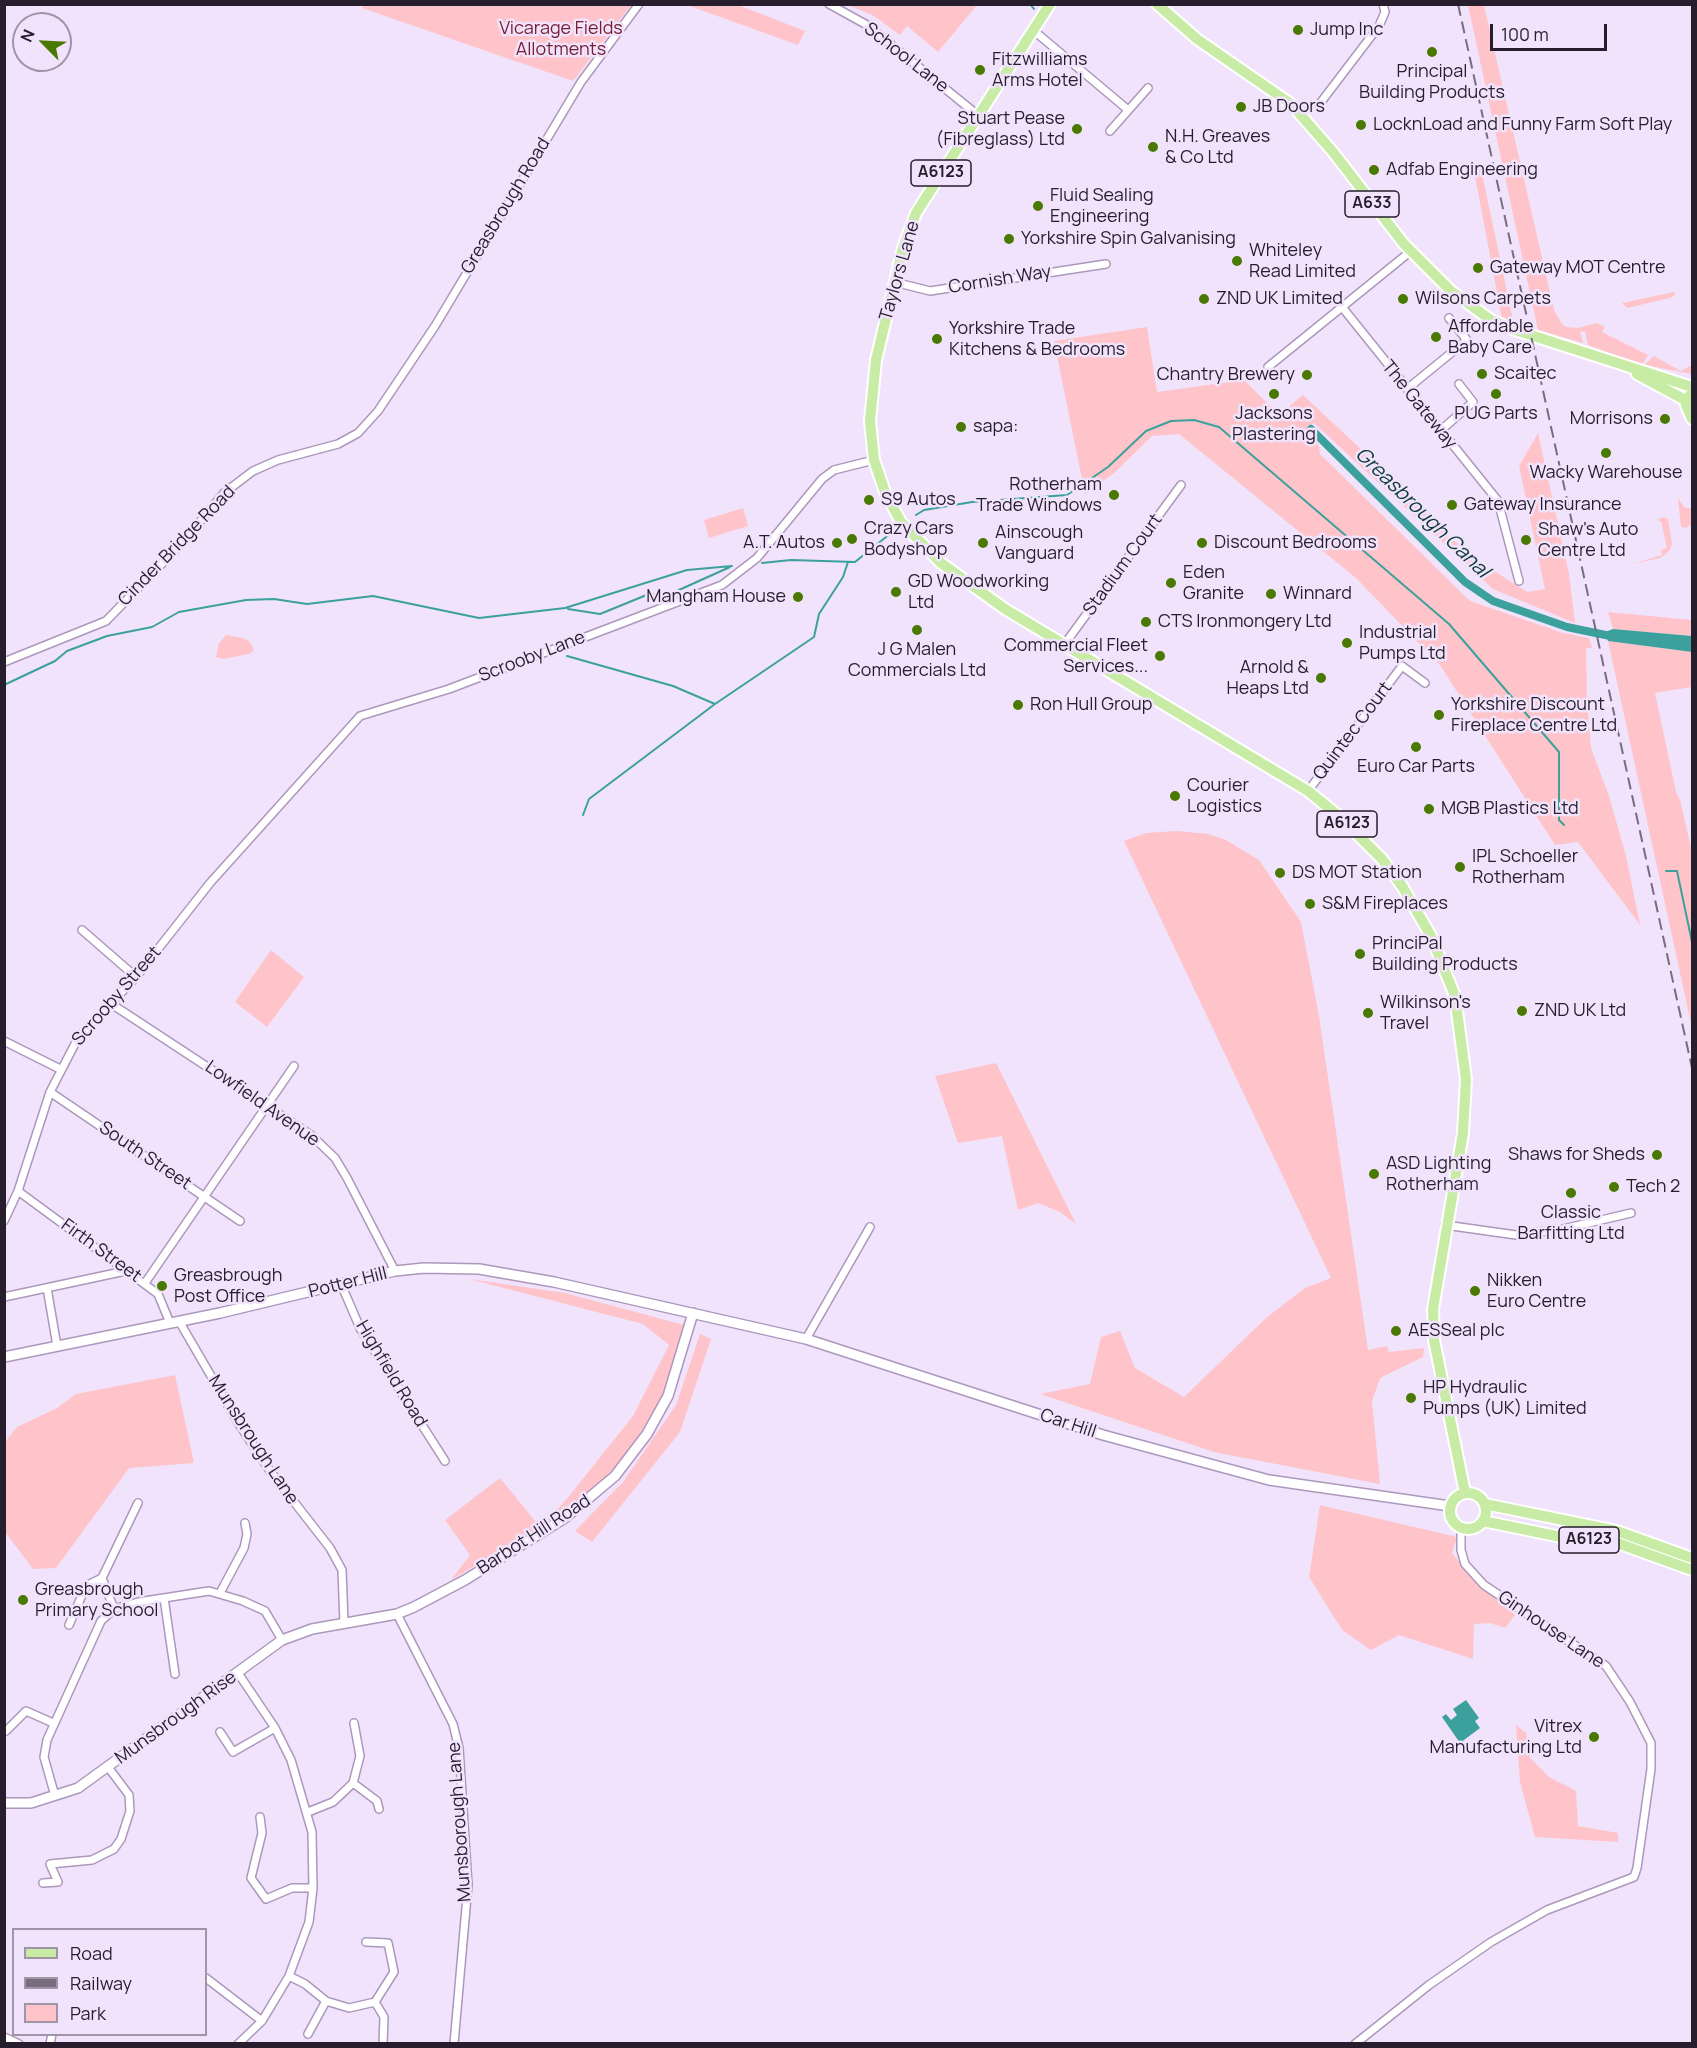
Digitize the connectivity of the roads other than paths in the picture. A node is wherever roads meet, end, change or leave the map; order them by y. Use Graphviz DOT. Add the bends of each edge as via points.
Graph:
graph roads {
  1 [pos="639,4"];
  2 [pos="829,4"];
  3 [pos="1050,4"];
  4 [pos="1383,4"];
  5 [pos="1162,7"];
  6 [pos="1033,30"];
  7 [pos="1148,88"];
  8 [pos="1318,106"];
  9 [pos="1127,109"];
  10 [pos="980,117"];
  11 [pos="1110,131"];
  12 [pos="1411,251"];
  13 [pos="1106,264"];
  14 [pos="894,282"];
  15 [pos="1342,308"];
  16 [pos="1449,318"];
  17 [pos="1268,368"];
  18 [pos="1459,384"];
  19 [pos="1407,389"];
  20 [pos="1690,393"];
  21 [pos="378,411"];
  22 [pos="1692,419"];
  23 [pos="1440,431"];
  24 [pos="874,460"];
  25 [pos="1181,485"];
  26 [pos="1519,581"];
  27 [pos="1064,645"];
  28 [pos="4,662"];
  29 [pos="1425,683"];
  30 [pos="1308,791"];
  31 [pos="210,883"];
  32 [pos="82,930"];
  33 [pos="136,977"];
  34 [pos="110,1004"];
  35 [pos="4,1041"];
  36 [pos="294,1066"];
  37 [pos="60,1069"];
  38 [pos="50,1092"];
  39 [pos="267,1106"];
  40 [pos="18,1191"];
  41 [pos="206,1196"];
  42 [pos="7,1206"];
  43 [pos="1631,1213"];
  44 [pos="4,1221"];
  45 [pos="240,1221"];
  46 [pos="1445,1225"];
  47 [pos="870,1227"];
  48 [pos="130,1270"];
  49 [pos="394,1271"];
  50 [pos="145,1283"];
  51 [pos="342,1284"];
  52 [pos="47,1288"];
  53 [pos="4,1297"];
  54 [pos="693,1313"];
  55 [pos="175,1322"];
  56 [pos="806,1339"];
  57 [pos="57,1346"];
  58 [pos="4,1357"];
  59 [pos="445,1461"];
  60 [pos="1465,1492"];
  61 [pos="138,1503"];
  62 [pos="1485,1504"];
  63 [pos="1450,1506"];
  64 [pos="1483,1521"];
  65 [pos="245,1522"];
  66 [pos="1461,1528"];
  67 [pos="1692,1558"];
  68 [pos="1692,1570"];
  69 [pos="102,1578"];
  70 [pos="220,1593"];
  71 [pos="164,1598"];
  72 [pos="114,1609"];
  73 [pos="397,1614"];
  74 [pos="344,1623"];
  75 [pos="69,1624"];
  76 [pos="282,1640"];
  77 [pos="238,1673"];
  78 [pos="176,1674"];
  79 [pos="53,1723"];
  80 [pos="354,1723"];
  81 [pos="275,1728"];
  82 [pos="6,1731"];
  83 [pos="220,1732"];
  84 [pos="108,1767"];
  85 [pos="352,1783"];
  86 [pos="55,1796"];
  87 [pos="4,1803"];
  88 [pos="379,1809"];
  89 [pos="308,1812"];
  90 [pos="260,1817"];
  91 [pos="43,1883"];
  92 [pos="313,1888"];
  93 [pos="366,1942"];
  94 [pos="289,1976"];
  95 [pos="207,1979"];
  96 [pos="326,2001"];
  97 [pos="375,2002"];
  98 [pos="262,2021"];
  99 [pos="308,2034"];
  100 [pos="4,2037"];
  101 [pos="19,2043"];
  102 [pos="238,2043"];
  103 [pos="383,2043"];
  104 [pos="454,2043"];
  105 [pos="1355,2043"];
  1 -- 21 [label="street, Greasbrough Road" via="581,82 435,326"];
  2 -- 10 [label="street, School Lane" via="867,25"];
  3 -- 6 [label="main road, Taylors Lane / A6123"];
  4 -- 8 [label="street" via="1385,12 1379,26"];
  5 -- 12 [label="main road, A633" via="1197,39 1291,104"];
  6 -- 9 [label="street"];
  6 -- 10 [label="main road, Taylors Lane / A6123"];
  7 -- 9 [label="street"];
  9 -- 11 [label="street"];
  10 -- 14 [label="main road, Taylors Lane / A6123" via="916,213"];
  12 -- 15 [label="street"];
  12 -- 20 [label="main road, A633" via="1451,291 1491,320 1602,356"];
  13 -- 14 [label="street, Cornish Way" via="930,291"];
  14 -- 24 [label="main road, Taylors Lane / A6123" via="876,360 870,421"];
  15 -- 17 [label="street"];
  15 -- 19 [label="street, The Gateway"];
  16 -- 19 [label="street" via="1467,340"];
  18 -- 23 [label="street" via="1473,402"];
  19 -- 23 [label="street, The Gateway"];
  20 -- 22 [label="main road, A633" via="1687,410"];
  21 -- 28 [label="street, Cinder Bridge Road" via="358,434 253,471 224,493 183,542 106,621"];
  23 -- 26 [label="street, The Gateway" via="1498,501"];
  24 -- 27 [label="main road, A6123" via="885,492 920,544 970,587"];
  24 -- 31 [label="street, Scrooby Lane" via="834,470 822,479 764,551 723,585 449,689 360,716"];
  25 -- 27 [label="street, Stadium Court"];
  27 -- 30 [label="main road, A6123"];
  29 -- 30 [label="street, Quintec Court" via="1402,666"];
  30 -- 46 [label="main road, A6123" via="1358,834 1402,886 1435,942 1455,996 1464,1053 1465,1106"];
  31 -- 33 [label="street, Scrooby Street"];
  32 -- 33 [label="street"];
  33 -- 34 [label="street, Scrooby Street"];
  34 -- 37 [label="street, Scrooby Street" via="78,1038"];
  34 -- 39 [label="street, Lowfield Avenue"];
  35 -- 37 [label="street"];
  36 -- 39 [label="street"];
  37 -- 38 [label="street, Scrooby Street"];
  38 -- 40 [label="street, Scrooby Street"];
  38 -- 41 [label="street, South Street"];
  39 -- 41 [label="street"];
  39 -- 49 [label="street, Lowfield Avenue" via="311,1135 335,1158"];
  40 -- 42 [label="street, Scrooby Street"];
  40 -- 48 [label="street, Firth Street"];
  41 -- 45 [label="street, South Street"];
  41 -- 50 [label="street"];
  42 -- 44 [label="street, Scrooby Street"];
  43 -- 46 [label="street" via="1563,1229 1516,1234"];
  46 -- 60 [label="main road, A6123" via="1433,1308 1434,1340"];
  47 -- 56 [label="street"];
  48 -- 50 [label="street, Firth Street"];
  48 -- 52 [label="street"];
  49 -- 51 [label="main road, Potter Hill"];
  49 -- 54 [label="main road, Potter Hill" via="479,1269"];
  50 -- 55 [label="street, Firth Street" via="158,1293"];
  51 -- 55 [label="main road, Potter Hill"];
  51 -- 59 [label="street, Highfield Road" via="360,1328"];
  52 -- 53 [label="street"];
  52 -- 57 [label="street"];
  54 -- 56 [label="main road, Car Hill"];
  54 -- 73 [label="main road, Barbot Hill Road" via="668,1396 643,1440 615,1476 565,1518 457,1585"];
  55 -- 57 [label="main road, Potter Hill"];
  55 -- 74 [label="street, Munsbrough Lane" via="281,1489 330,1548 342,1570"];
  56 -- 63 [label="main road, Car Hill" via="1199,1462 1269,1480"];
  57 -- 58 [label="main road, Potter Hill"];
  60 -- 62 [label="main road, A6123" via="1477,1495"];
  60 -- 63 [label="main road" via="1455,1497"];
  61 -- 69 [label="street"];
  62 -- 64 [label="main road"];
  62 -- 67 [label="main road, A6123" via="1617,1531"];
  63 -- 66 [label="main road" via="1450,1517"];
  64 -- 66 [label="main road, A6123" via="1473,1528"];
  64 -- 68 [label="main road, A6123" via="1620,1544"];
  65 -- 70 [label="street" via="244,1548"];
  66 -- 105 [label="street, Ginhouse Lane" via="1465,1564 1484,1585 1606,1666 1651,1743 1652,1769 1634,1877 1528,1920 1454,1968"];
  69 -- 72 [label="street"];
  69 -- 75 [label="street" via="86,1586"];
  70 -- 71 [label="street" via="209,1590"];
  70 -- 76 [label="street" via="265,1611"];
  71 -- 72 [label="street"];
  71 -- 78 [label="street"];
  72 -- 79 [label="street" via="101,1621"];
  73 -- 74 [label="main road, Barbot Hill Road"];
  73 -- 104 [label="street, Munsborough Lane" via="453,1724 459,1748 468,1885"];
  74 -- 76 [label="main road, Munsbrough Rise"];
  76 -- 77 [label="main road, Munsbrough Rise"];
  77 -- 81 [label="street"];
  77 -- 84 [label="main road, Munsbrough Rise"];
  79 -- 82 [label="street" via="26,1711"];
  79 -- 86 [label="street" via="44,1757"];
  80 -- 85 [label="street" via="360,1756"];
  81 -- 83 [label="street" via="233,1752"];
  81 -- 89 [label="street" via="291,1760"];
  84 -- 86 [label="main road, Munsbrough Rise" via="78,1788"];
  84 -- 91 [label="street" via="129,1796 130,1811 122,1839 114,1849 92,1860 50,1864 58,1882"];
  85 -- 88 [label="street" via="377,1801"];
  85 -- 89 [label="street" via="333,1802"];
  86 -- 87 [label="main road, Munsbrough Rise" via="31,1803"];
  89 -- 92 [label="street"];
  90 -- 92 [label="street" via="262,1833 251,1878 266,1899 292,1888"];
  92 -- 94 [label="street" via="309,1922"];
  93 -- 97 [label="street" via="388,1943 394,1972"];
  94 -- 96 [label="street"];
  94 -- 98 [label="street"];
  95 -- 98 [label="street"];
  96 -- 97 [label="street" via="349,2008"];
  96 -- 99 [label="street"];
  97 -- 103 [label="street" via="384,2016"];
  98 -- 102 [label="street"];
  100 -- 101 [label="street"];
}
